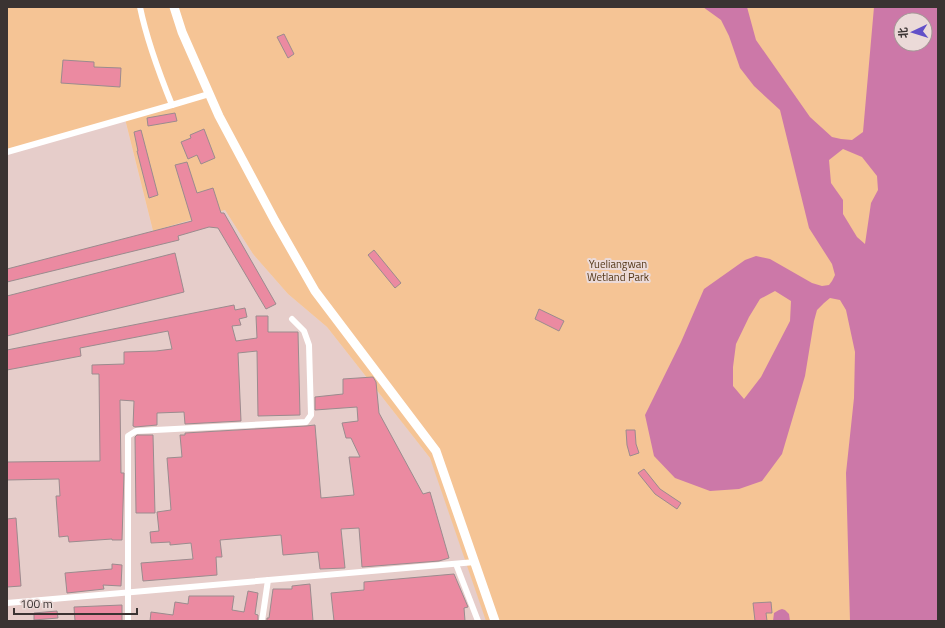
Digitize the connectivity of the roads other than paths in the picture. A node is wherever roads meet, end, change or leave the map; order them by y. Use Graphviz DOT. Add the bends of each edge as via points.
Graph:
graph roads {
  1 [pos="140,7"];
  2 [pos="174,7"];
  3 [pos="209,94"];
  4 [pos="172,105"];
  5 [pos="7,152"];
  6 [pos="292,319"];
  7 [pos="475,562"];
  8 [pos="456,564"];
  9 [pos="268,580"];
  10 [pos="127,592"];
  11 [pos="7,603"];
  12 [pos="128,621"];
  13 [pos="262,621"];
  14 [pos="478,621"];
  15 [pos="496,621"];
  1 -- 4 [label="street" via="144,28"];
  2 -- 3 [label="street"];
  3 -- 4 [label="street"];
  3 -- 7 [label="street" via="275,221 315,291 436,451"];
  4 -- 5 [label="street"];
  6 -- 10 [label="street" via="304,331 309,345 311,415 306,422 136,431 128,436"];
  7 -- 8 [label="street"];
  7 -- 15 [label="street"];
  8 -- 9 [label="street"];
  8 -- 14 [label="street"];
  9 -- 10 [label="street"];
  9 -- 13 [label="street"];
  10 -- 11 [label="street"];
  10 -- 12 [label="street"];
}
